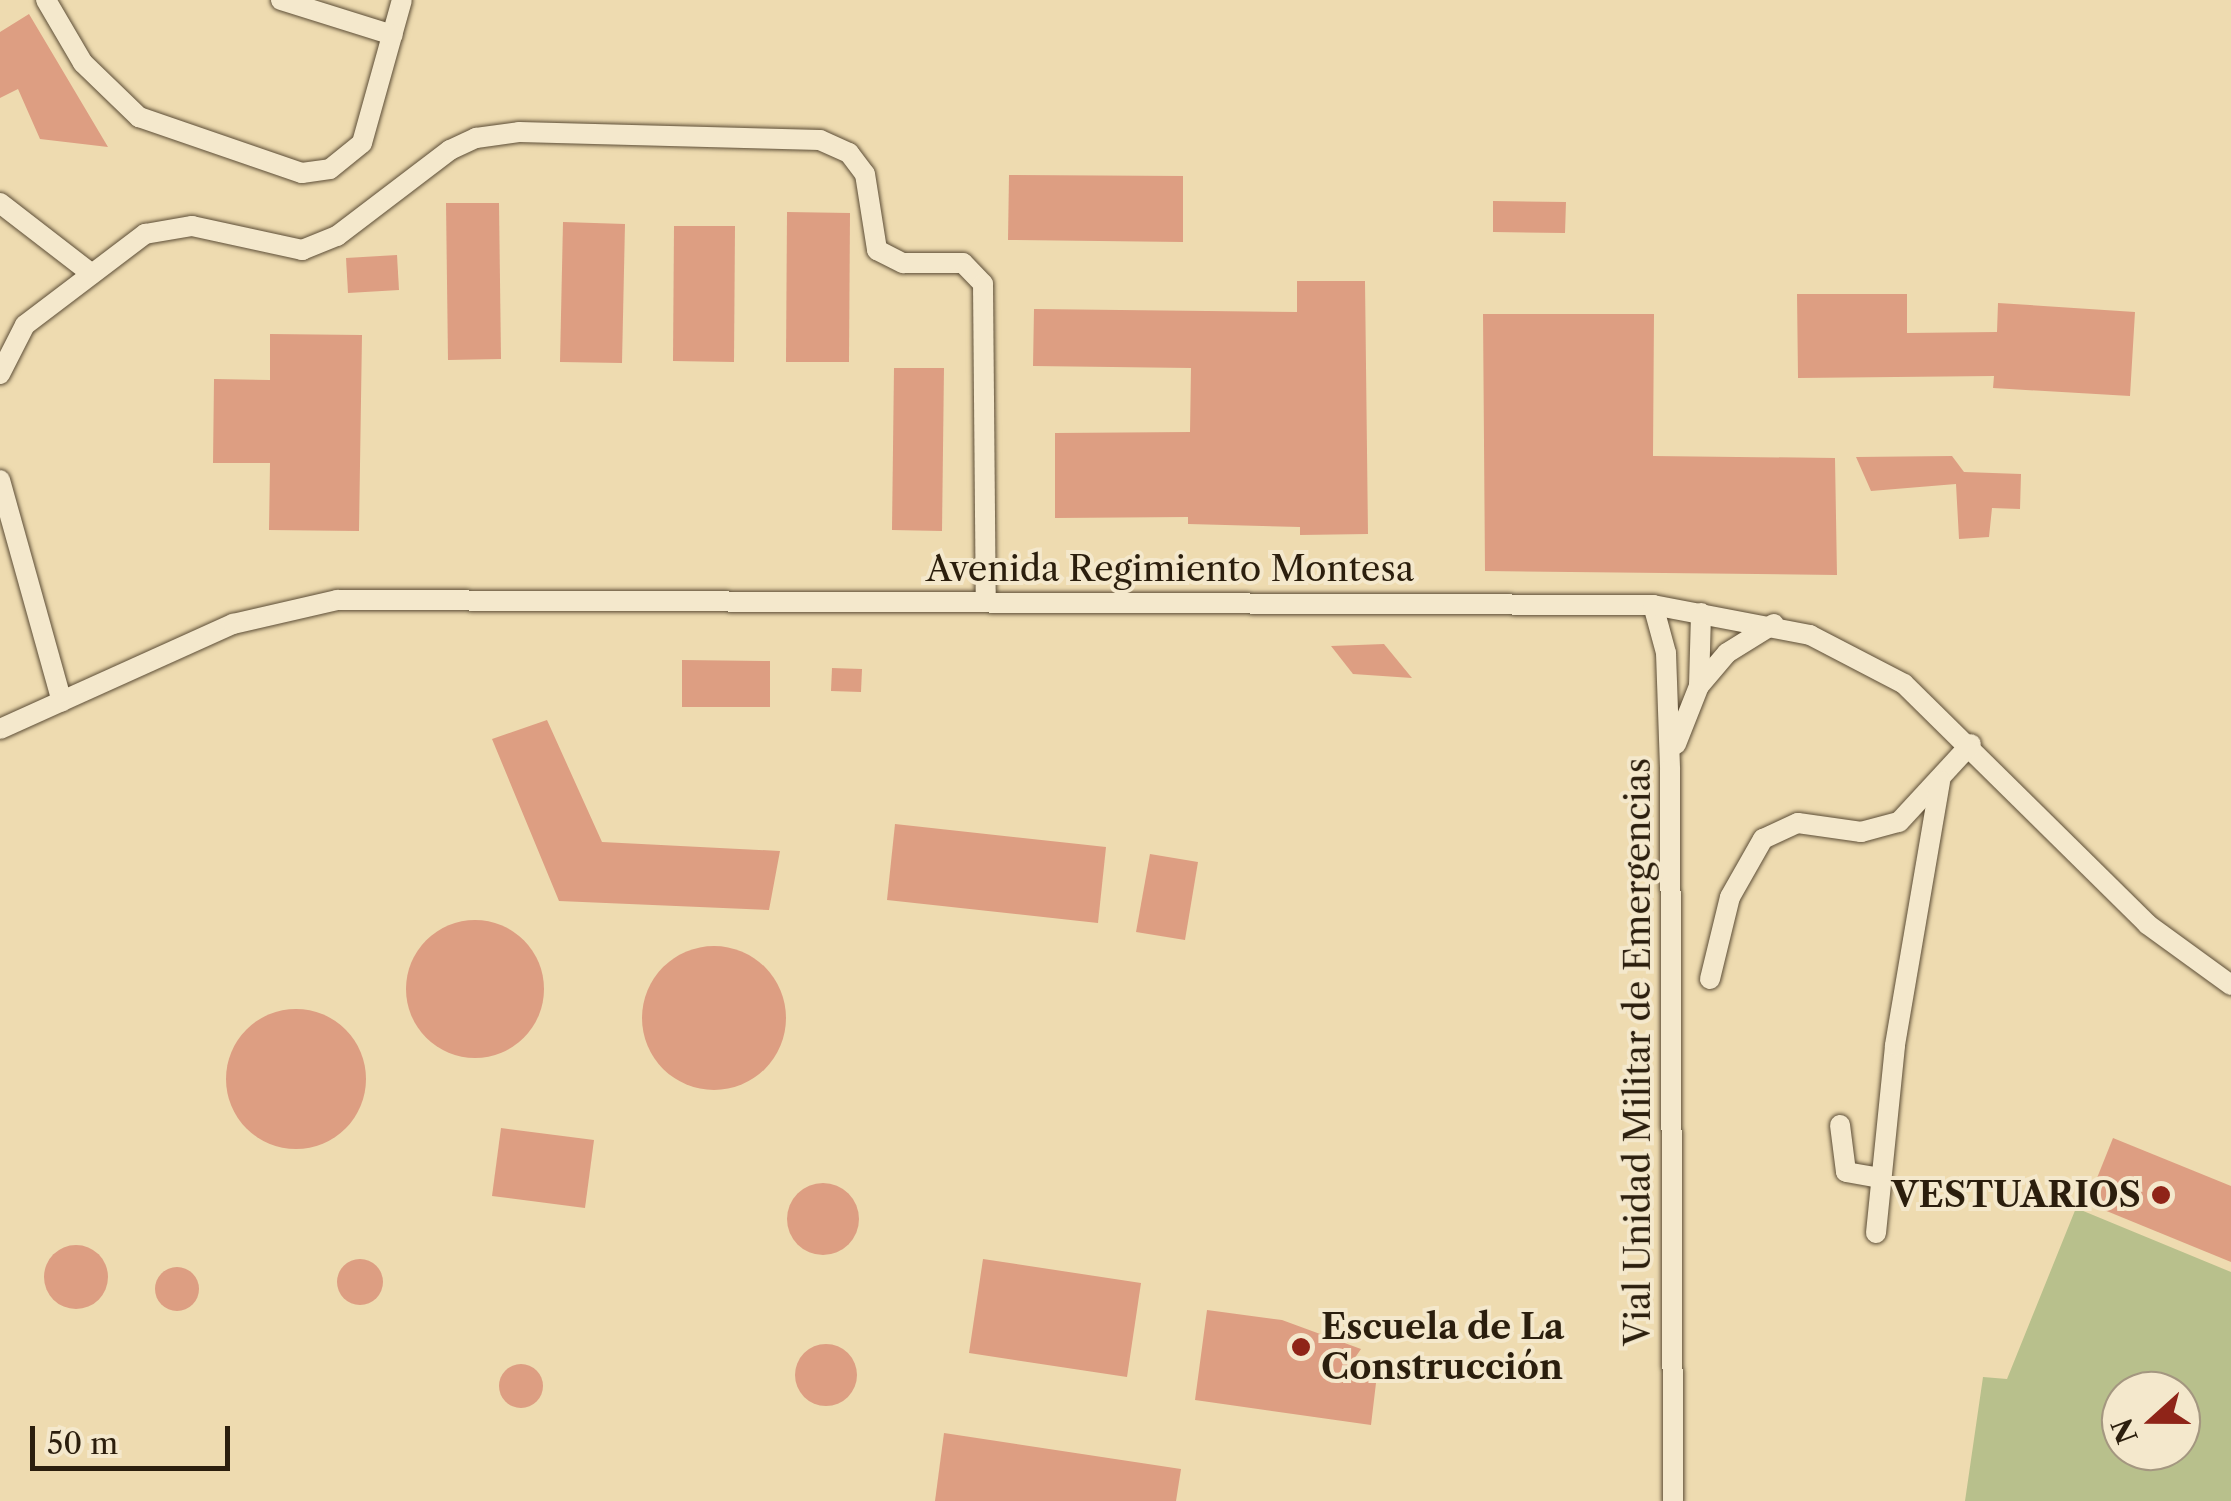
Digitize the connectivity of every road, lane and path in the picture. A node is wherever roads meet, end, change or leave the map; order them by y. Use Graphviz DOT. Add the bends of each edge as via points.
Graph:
graph roads {
  1 [pos="46,0"];
  2 [pos="280,0"];
  3 [pos="402,0"];
  4 [pos="393,35"];
  5 [pos="0,203"];
  6 [pos="92,274"];
  7 [pos="0,374"];
  8 [pos="0,480"];
  9 [pos="986,601"];
  10 [pos="1654,605"];
  11 [pos="1701,613"];
  12 [pos="1774,624"];
  13 [pos="1699,686"];
  14 [pos="62,702"];
  15 [pos="0,728"];
  16 [pos="1971,744"];
  17 [pos="1670,770"];
  18 [pos="1940,780"];
  19 [pos="1710,979"];
  20 [pos="2231,985"];
  21 [pos="1840,1126"];
  22 [pos="1878,1178"];
  23 [pos="1876,1233"];
  24 [pos="1674,1501"];
  1 -- 4 [label="street" via="83,63 139,116 302,173 330,168 362,143"];
  2 -- 4 [label="street"];
  3 -- 4 [label="street"];
  5 -- 6 [label="street"];
  6 -- 7 [label="street" via="26,325"];
  6 -- 9 [label="street" via="145,234 175,226 302,250 320,244 450,150 490,134 793,138 838,146 864,174 876,250 903,263 962,263 983,284"];
  8 -- 14 [label="street"];
  9 -- 10 [label="street, Avenida Regimiento Montesa"];
  9 -- 14 [label="street, Avenida Regimiento Montesa" via="337,600 234,624"];
  10 -- 11 [label="street, Avenida Regimiento Montesa"];
  10 -- 17 [label="street, Vial Unidad Militar de Emergencias" via="1666,653"];
  11 -- 12 [label="street, Avenida Regimiento Montesa"];
  11 -- 13 [label="street"];
  12 -- 13 [label="street" via="1727,653"];
  12 -- 16 [label="street, Avenida Regimiento Montesa" via="1878,666"];
  13 -- 17 [label="street" via="1680,722"];
  14 -- 15 [label="street, Avenida Regimiento Montesa"];
  16 -- 18 [label="street"];
  16 -- 20 [label="street, Avenida Regimiento Montesa" via="2147,924"];
  17 -- 24 [label="street, Vial Unidad Militar de Emergencias"];
  18 -- 19 [label="street" via="1909,816 1887,828 1847,832 1798,823 1762,839 1730,896"];
  18 -- 22 [label="street"];
  21 -- 22 [label="street" via="1846,1172"];
  22 -- 23 [label="street"];
}
